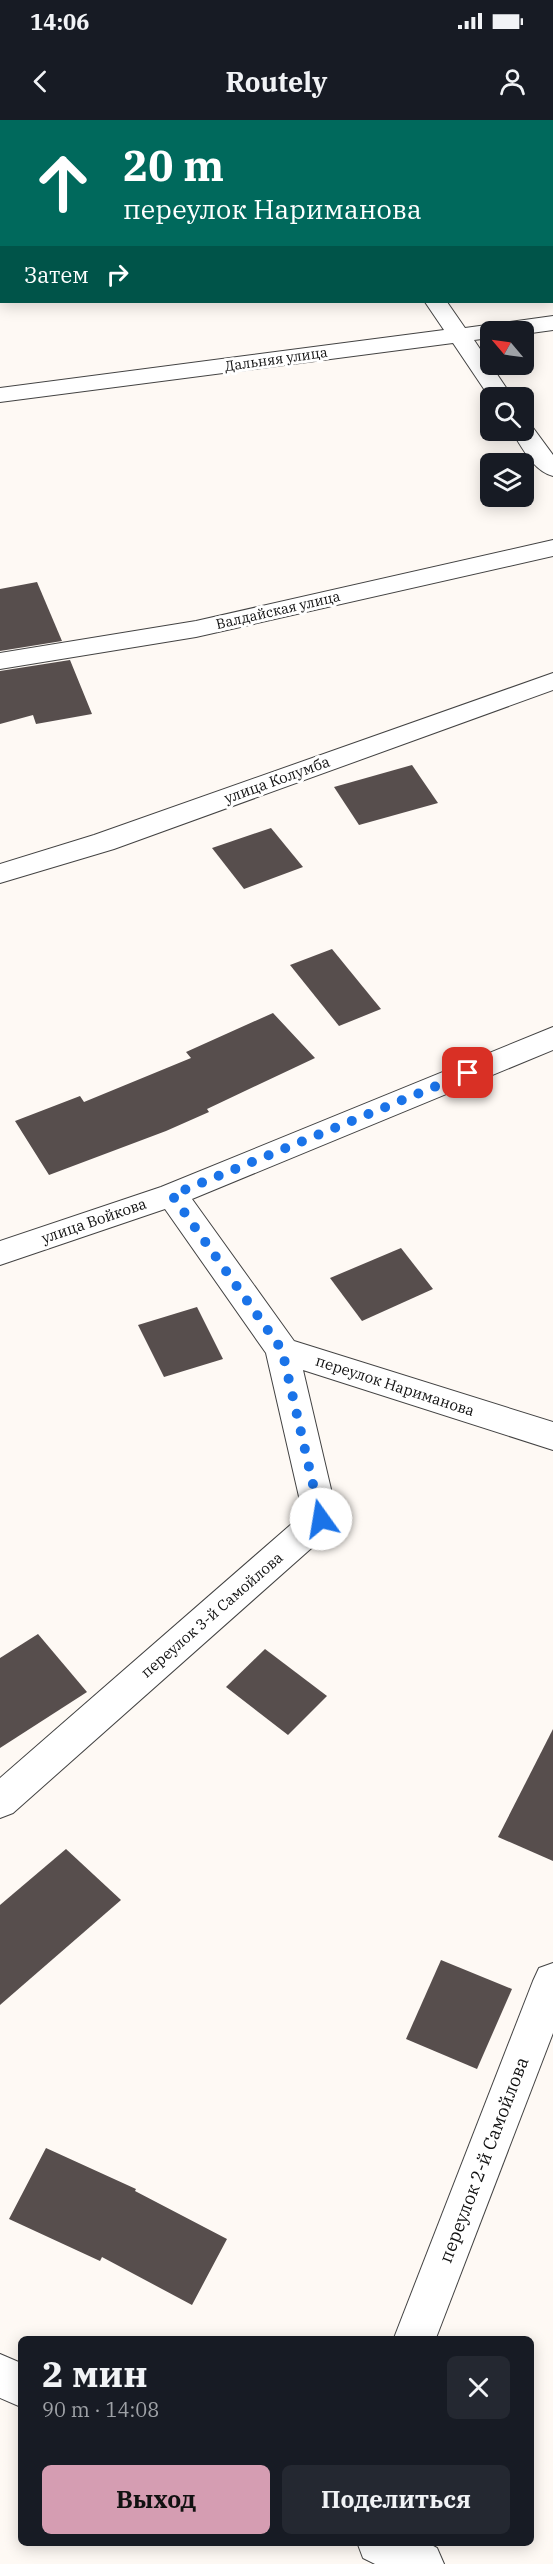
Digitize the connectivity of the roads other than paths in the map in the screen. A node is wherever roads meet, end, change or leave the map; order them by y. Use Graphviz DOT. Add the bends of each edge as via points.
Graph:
graph roads {
  1 [pos="437,303"];
  2 [pos="553,323"];
  3 [pos="460,334"];
  4 [pos="495,387"];
  5 [pos="0,395"];
  6 [pos="530,441"];
  7 [pos="553,470"];
  8 [pos="553,548"];
  9 [pos="0,661"];
  10 [pos="553,681"];
  11 [pos="0,874"];
  12 [pos="553,1038"];
  13 [pos="172,1195"];
  14 [pos="0,1253"];
  15 [pos="282,1350"];
  16 [pos="553,1436"];
  17 [pos="0,1801"];
  18 [pos="553,1981"];
  19 [pos="416,2336"];
  20 [pos="0,2376"];
  21 [pos="18,2384"];
  22 [pos="387,2546"];
  23 [pos="421,2564"];
  1 -- 3 [label="street"];
  2 -- 3 [label="street, Дальняя улица"];
  3 -- 4 [label="street"];
  3 -- 5 [label="street, Дальняя улица"];
  6 -- 7 [label="street"];
  8 -- 9 [label="street, Валдайская улица" via="196,629"];
  10 -- 11 [label="street, улица Колумба" via="104,843"];
  12 -- 13 [label="street, улица Войкова"];
  13 -- 14 [label="street, улица Войкова"];
  13 -- 15 [label="street"];
  15 -- 16 [label="street, переулок Нариманова"];
  15 -- 17 [label="street, переулок 3-й Самойлова" via="321,1519"];
  18 -- 19 [label="street, переулок 2-й Самойлова"];
  20 -- 21 [label="street"];
  22 -- 23 [label="street"];
}
